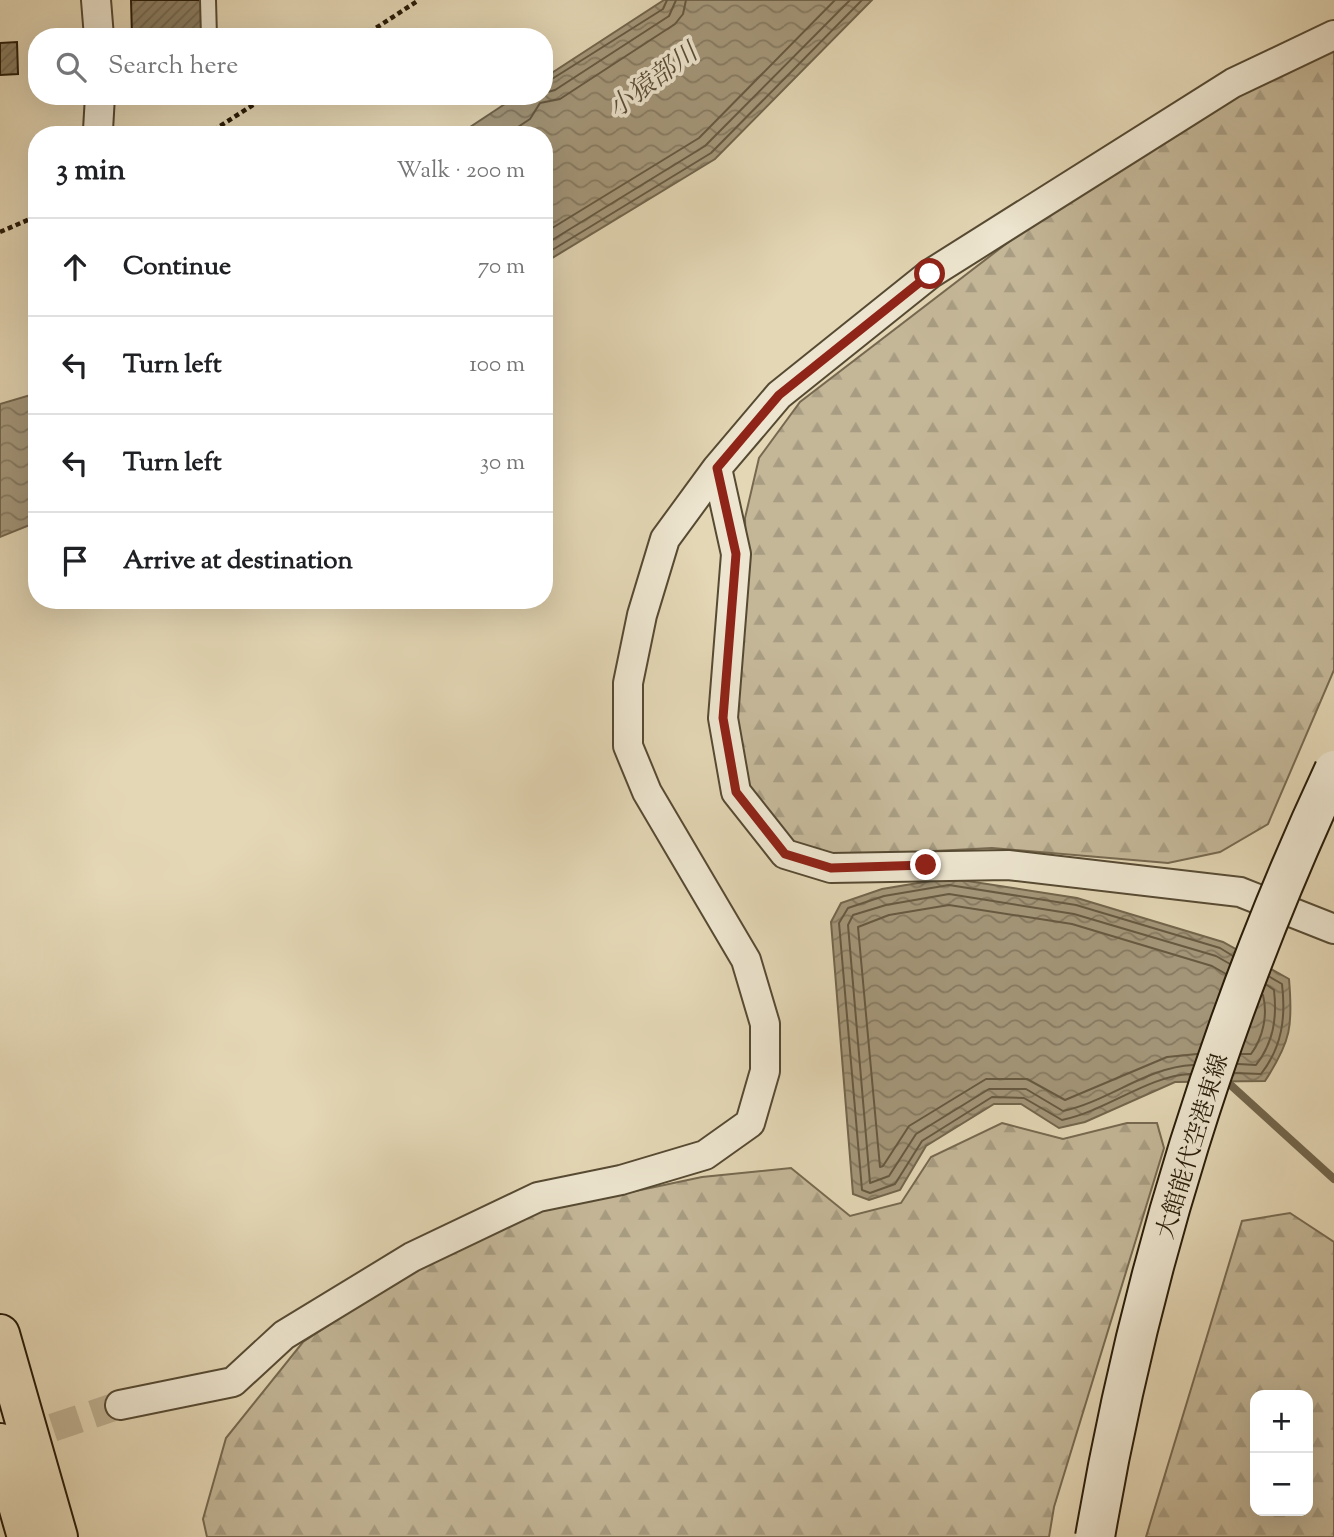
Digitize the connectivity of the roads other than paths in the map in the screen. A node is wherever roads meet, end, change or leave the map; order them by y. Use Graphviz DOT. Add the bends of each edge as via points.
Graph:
graph roads {
  1 [pos="96,0"];
  2 [pos="208,0"];
  3 [pos="98,28"];
  4 [pos="209,28"];
  5 [pos="1334,35"];
  6 [pos="99,105"];
  7 [pos="98,126"];
  8 [pos="717,468"];
  9 [pos="1334,770"];
  10 [pos="1334,929"];
  11 [pos="0,1334"];
  12 [pos="120,1405"];
  13 [pos="0,1443"];
  14 [pos="27,1537"];
  15 [pos="58,1537"];
  16 [pos="1095,1537"];
  1 -- 3 [label="street"];
  2 -- 4 [label="lane"];
  5 -- 8 [label="street" via="1233,83 930,274 779,395"];
  6 -- 7 [label="street"];
  8 -- 10 [label="street" via="736,554 723,718 736,792 785,854 831,868 1008,865 1240,892"];
  8 -- 12 [label="street" via="665,539 628,683 628,746 647,792 746,960 765,1024 765,1071 750,1123 705,1156 538,1197 412,1257 284,1335 233,1382"];
  9 -- 16 [label="main road, 大館能代空港東線, bridge" via="1261,938 1202,1105 1148,1295"];
  11 -- 15 [label="highway"];
  13 -- 14 [label="highway"];
}
